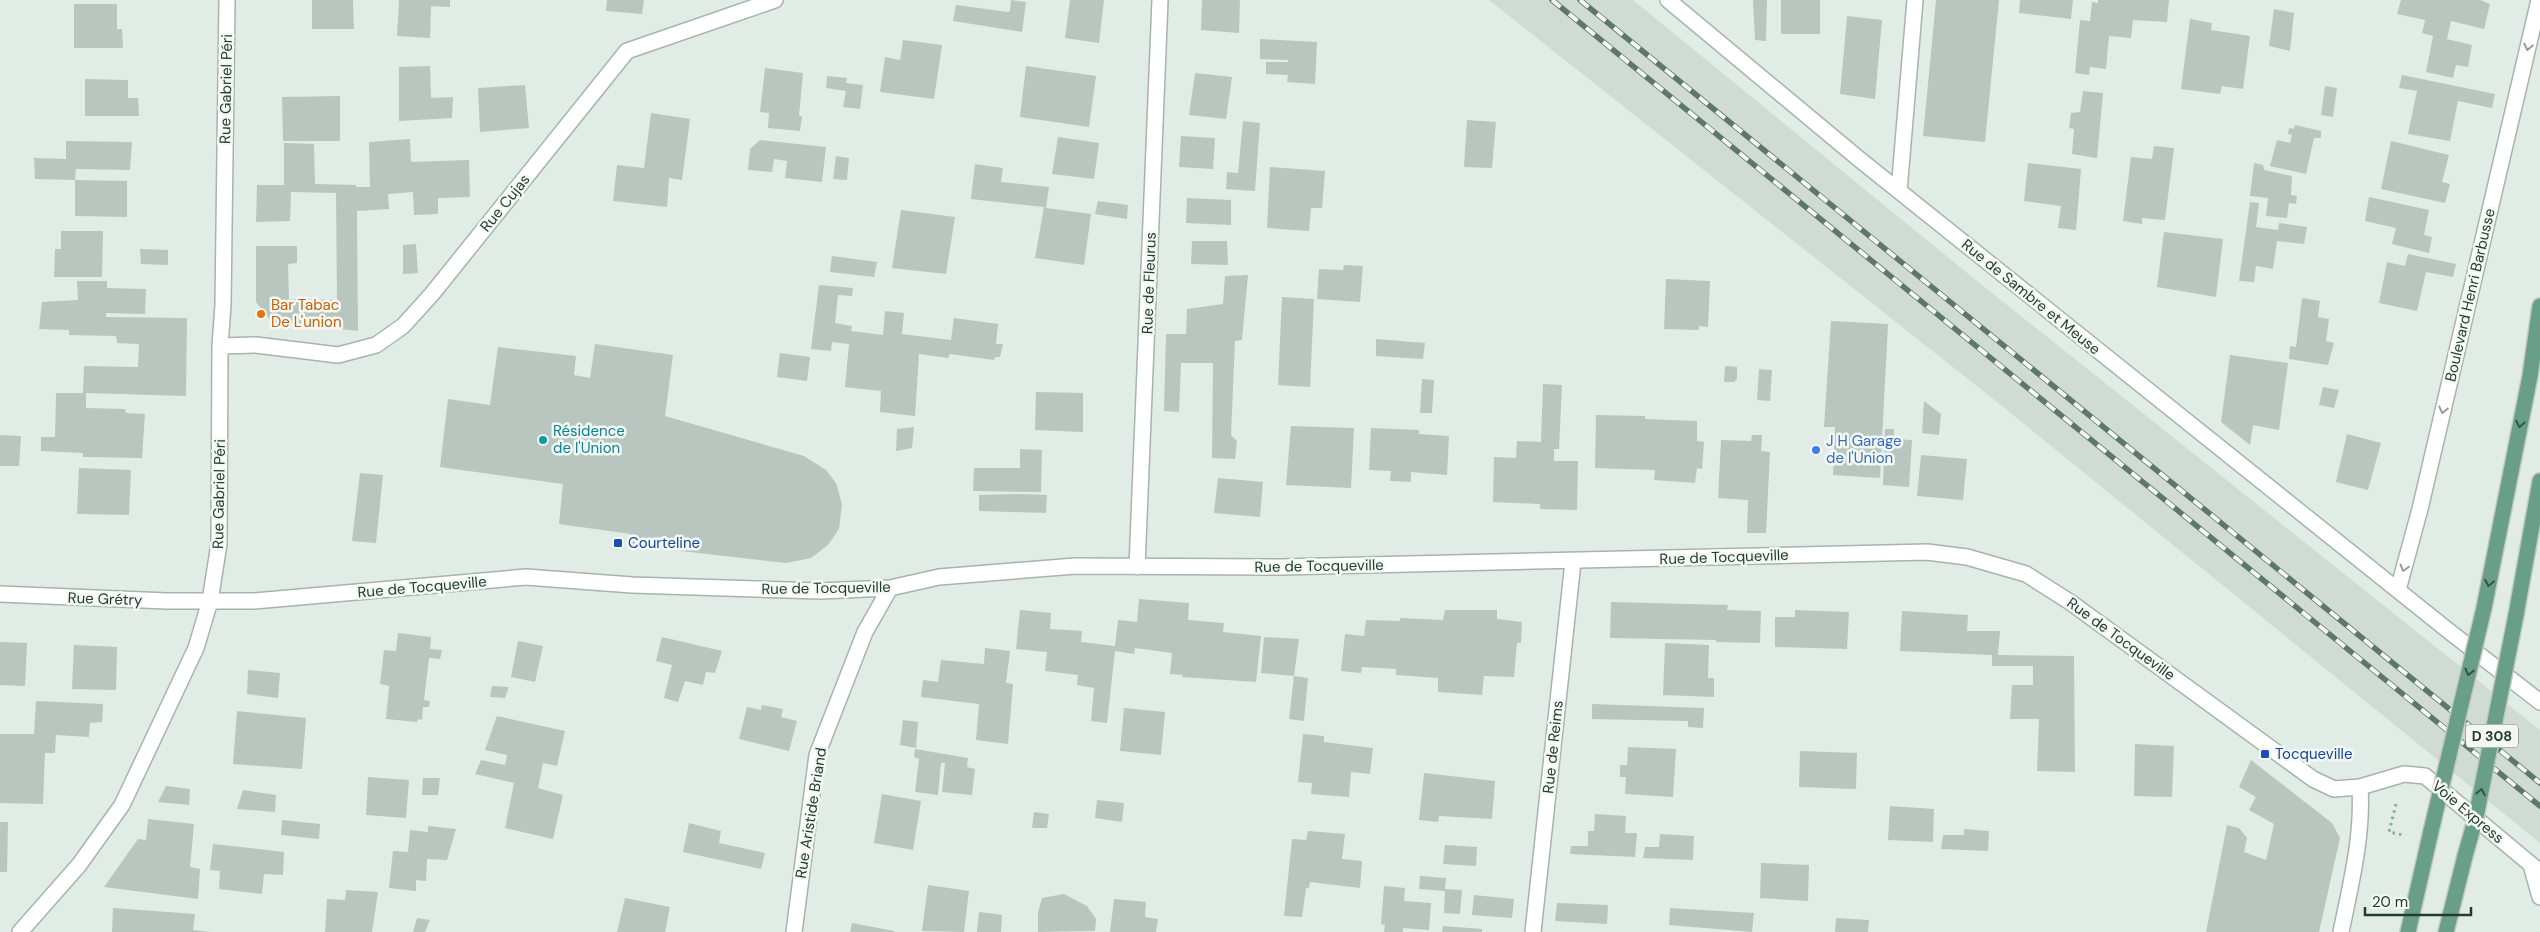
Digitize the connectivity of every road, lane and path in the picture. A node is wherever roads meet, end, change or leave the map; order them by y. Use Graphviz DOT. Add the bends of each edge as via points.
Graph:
graph roads {
  1 [pos="227,0"];
  2 [pos="775,0"];
  3 [pos="1160,0"];
  4 [pos="1668,0"];
  5 [pos="1915,0"];
  6 [pos="2539,0"];
  7 [pos="1899,191"];
  8 [pos="2540,306"];
  9 [pos="220,346"];
  10 [pos="2540,481"];
  11 [pos="1573,562"];
  12 [pos="1137,567"];
  13 [pos="890,588"];
  14 [pos="2398,590"];
  15 [pos="0,594"];
  16 [pos="210,601"];
  17 [pos="2540,702"];
  18 [pos="2360,787"];
  19 [pos="2397,799"];
  20 [pos="2430,836"];
  21 [pos="2535,868"];
  22 [pos="2540,897"];
  23 [pos="20,932"];
  24 [pos="794,932"];
  25 [pos="1533,932"];
  26 [pos="2341,932"];
  27 [pos="2408,932"];
  28 [pos="2446,932"];
  1 -- 9 [label="street, Rue Gabriel Péri"];
  2 -- 9 [label="street, Rue Cujas" via="627,51 432,294 404,326 376,345 338,355 256,345"];
  3 -- 12 [label="street, Rue de Fleurus"];
  4 -- 7 [label="street, Rue de Sambre et Meuse"];
  5 -- 7 [label="street"];
  6 -- 14 [label="street, Boulevard Henri Barbusse, one-way" via="2420,509"];
  7 -- 14 [label="street, Rue de Sambre et Meuse"];
  8 -- 20 [label="main road, D 308, one-way, bridge" via="2530,376 2484,608"];
  9 -- 16 [label="street, Rue Gabriel Péri" via="219,544"];
  28 -- 10 [label="main road, D 308, one-way, bridge" via="2476,817"];
  11 -- 12 [label="street, Rue de Tocqueville"];
  11 -- 18 [label="street, Rue de Tocqueville" via="1926,552 1967,557 2026,574 2070,602 2313,779 2334,789"];
  11 -- 25 [label="street, Rue de Reims"];
  12 -- 13 [label="street, Rue de Tocqueville" via="1075,566 939,577"];
  13 -- 16 [label="street, Rue de Tocqueville" via="820,591 632,585 526,577 303,598"];
  13 -- 24 [label="street, Rue Aristide Briand" via="865,632 817,755"];
  14 -- 17 [label="street, Rue de Sambre et Meuse"];
  15 -- 16 [label="street, Rue Grétry"];
  16 -- 23 [label="street, Rue Gabriel Péri" via="196,648 122,804 80,866"];
  18 -- 21 [label="street, Voie Express" via="2404,774 2425,776"];
  18 -- 26 [label="street" via="2362,813 2358,848"];
  19 -- 20 [label="path" via="2389,832"];
  20 -- 27 [label="main road, D 308"];
  21 -- 22 [label="street"];
}
